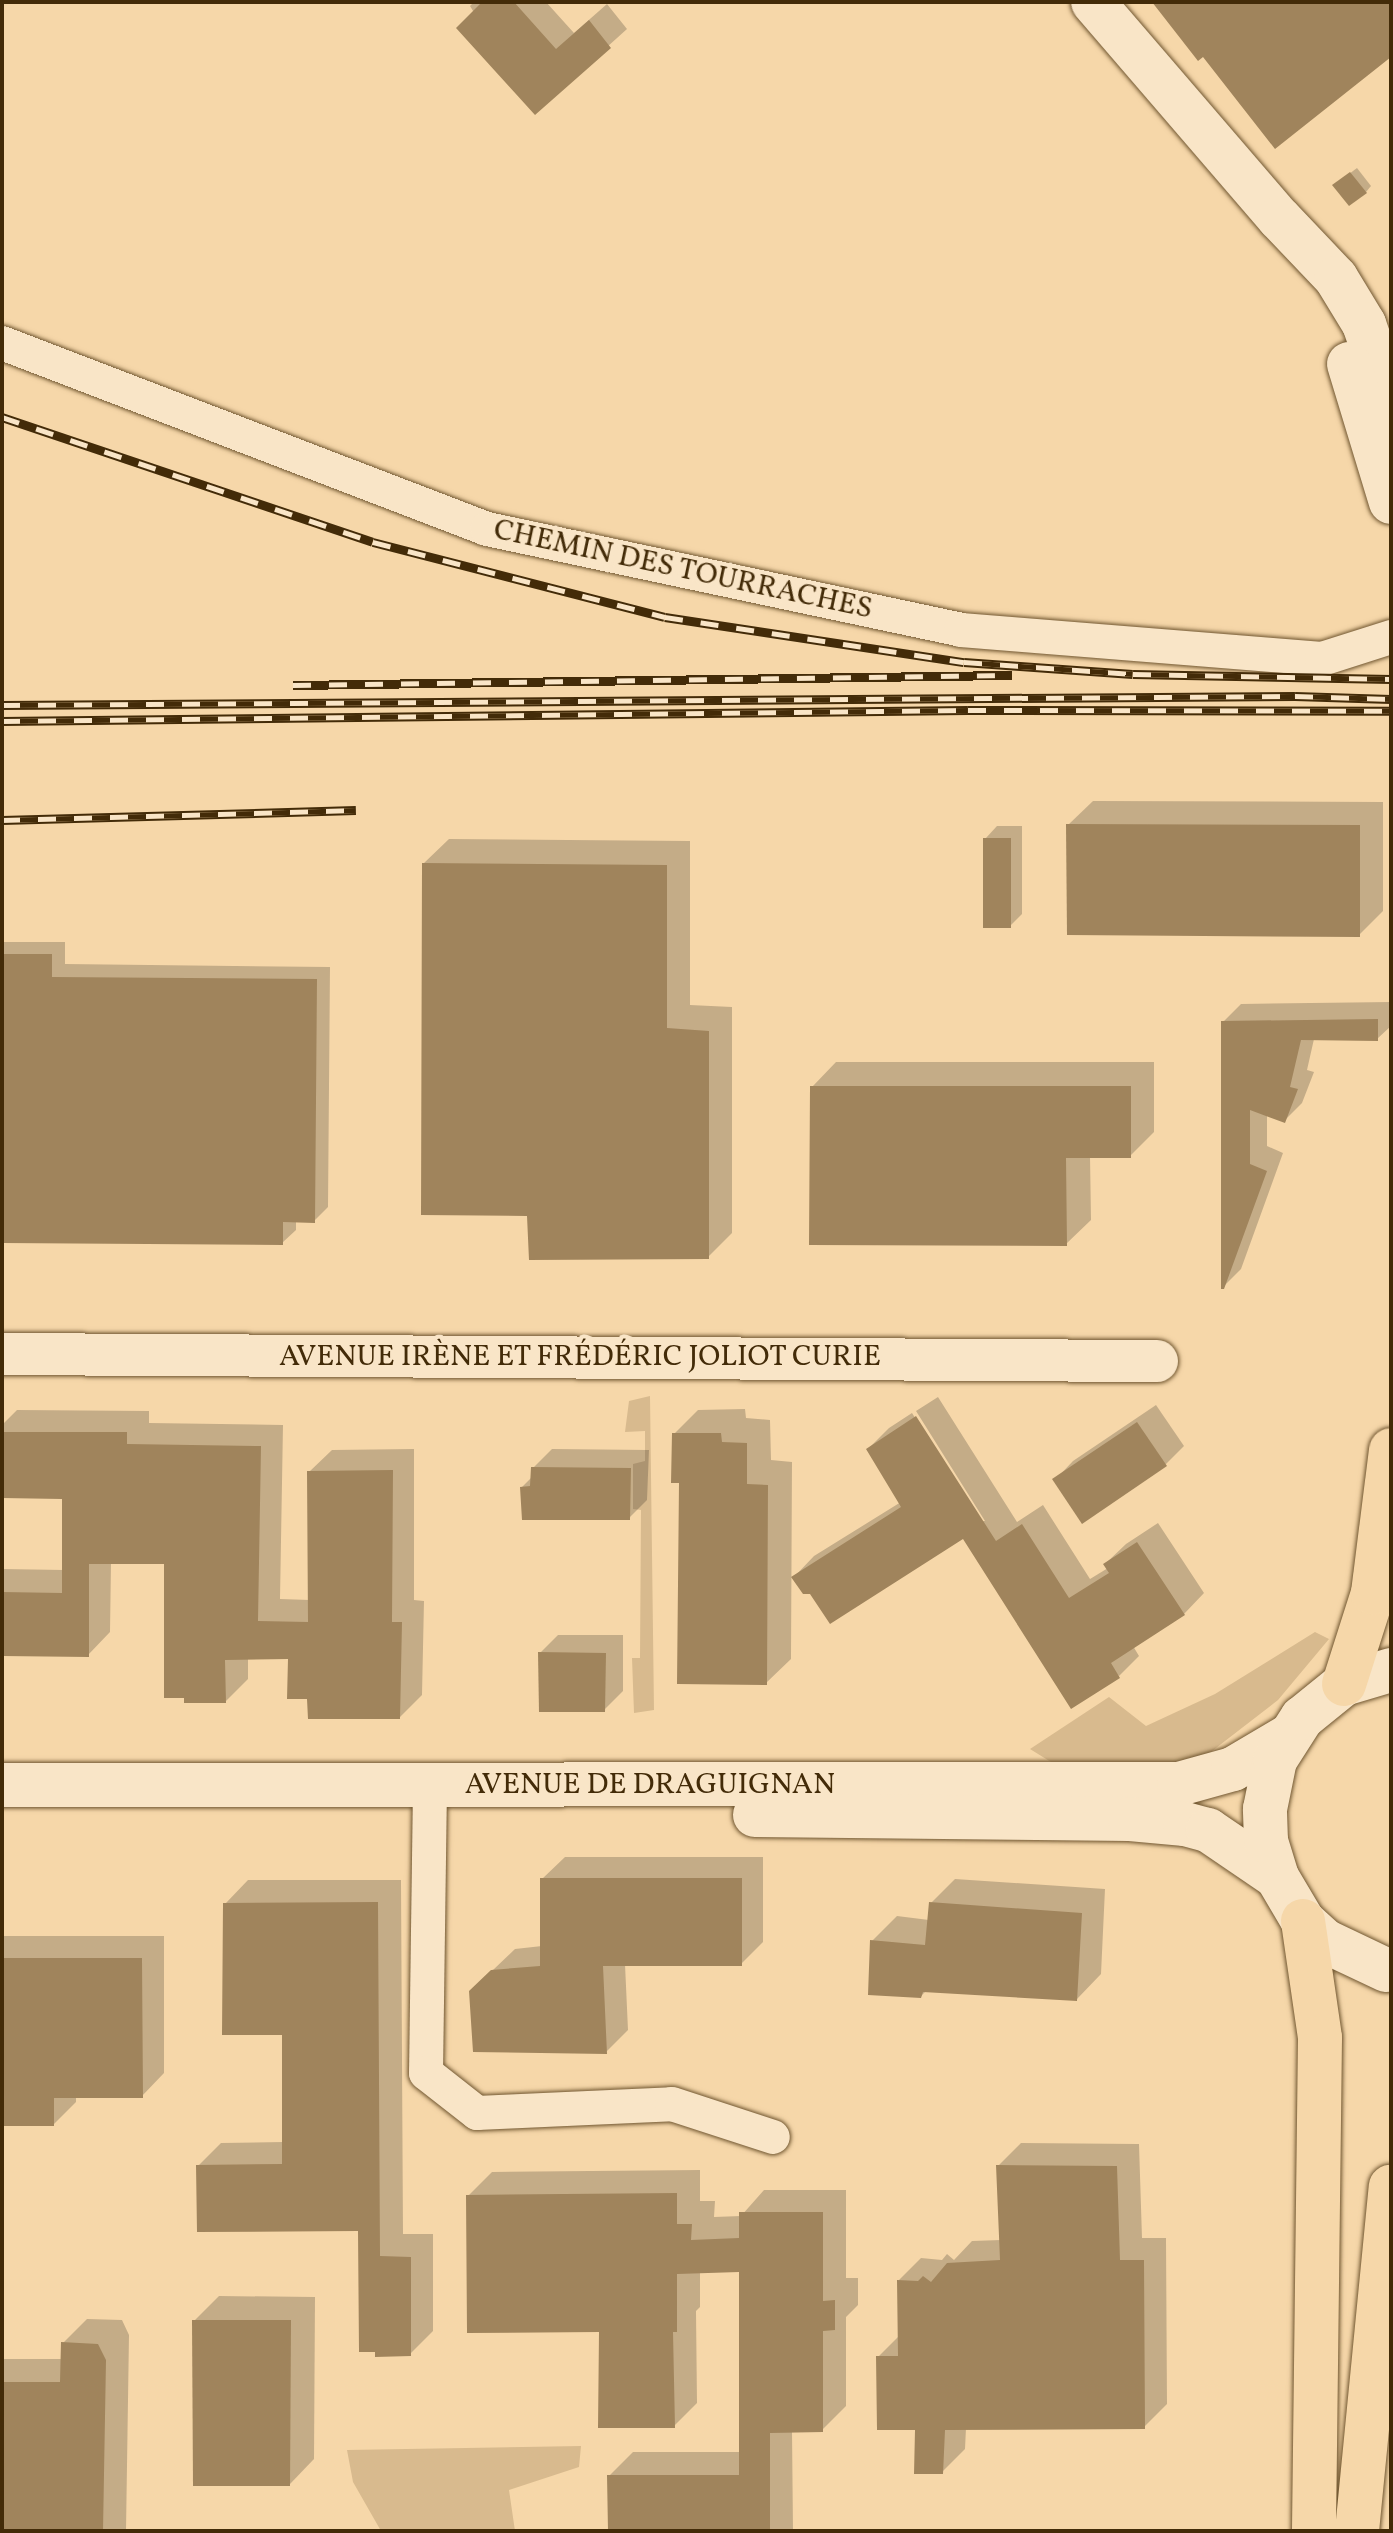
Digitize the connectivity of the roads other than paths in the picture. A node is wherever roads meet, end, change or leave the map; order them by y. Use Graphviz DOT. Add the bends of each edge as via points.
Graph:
graph roads {
  1 [pos="1093,2"];
  2 [pos="1279,218"];
  3 [pos="2,343"];
  4 [pos="1391,402"];
  5 [pos="1391,502"];
  6 [pos="1391,637"];
  7 [pos="2,1354"];
  8 [pos="1157,1361"];
  9 [pos="1391,1450"];
  10 [pos="1391,1670"];
  11 [pos="1344,1684"];
  12 [pos="1287,1737"];
  13 [pos="2,1785"];
  14 [pos="430,1800"];
  15 [pos="2,1813"];
  16 [pos="1277,1877"];
  17 [pos="1303,1921"];
  18 [pos="1386,1970"];
  19 [pos="773,2137"];
  20 [pos="1391,2187"];
  21 [pos="1314,2531"];
  22 [pos="1357,2531"];
  1 -- 2 [label="main road"];
  2 -- 4 [label="main road" via="1336,278 1357,313"];
  2 -- 5 [label="main road" via="1340,333"];
  3 -- 6 [label="street, CHEMIN DES TOURRACHES" via="487,529 961,630 1322,659"];
  7 -- 8 [label="street, AVENUE IRÈNE ET FRÉDÉRIC JOLIOT CURIE"];
  9 -- 11 [label="highway" via="1373,1593"];
  10 -- 11 [label="main road"];
  11 -- 12 [label="main road"];
  12 -- 14 [label="main road, AVENUE DE DRAGUIGNAN" via="1233,1769 1179,1784"];
  12 -- 16 [label="main road" via="1275,1760 1265,1809 1266,1841"];
  13 -- 14 [label="main road, AVENUE DE DRAGUIGNAN"];
  14 -- 15 [label="main road, AVENUE DE DRAGUIGNAN"];
  14 -- 16 [label="main road, AVENUE DE DRAGUIGNAN" via="1130,1819 1208,1830"];
  14 -- 19 [label="street" via="426,2073 477,2113 672,2104"];
  16 -- 17 [label="main road"];
  17 -- 18 [label="main road" via="1325,1941"];
  17 -- 21 [label="highway" via="1320,2038"];
  20 -- 22 [label="highway"];
}
